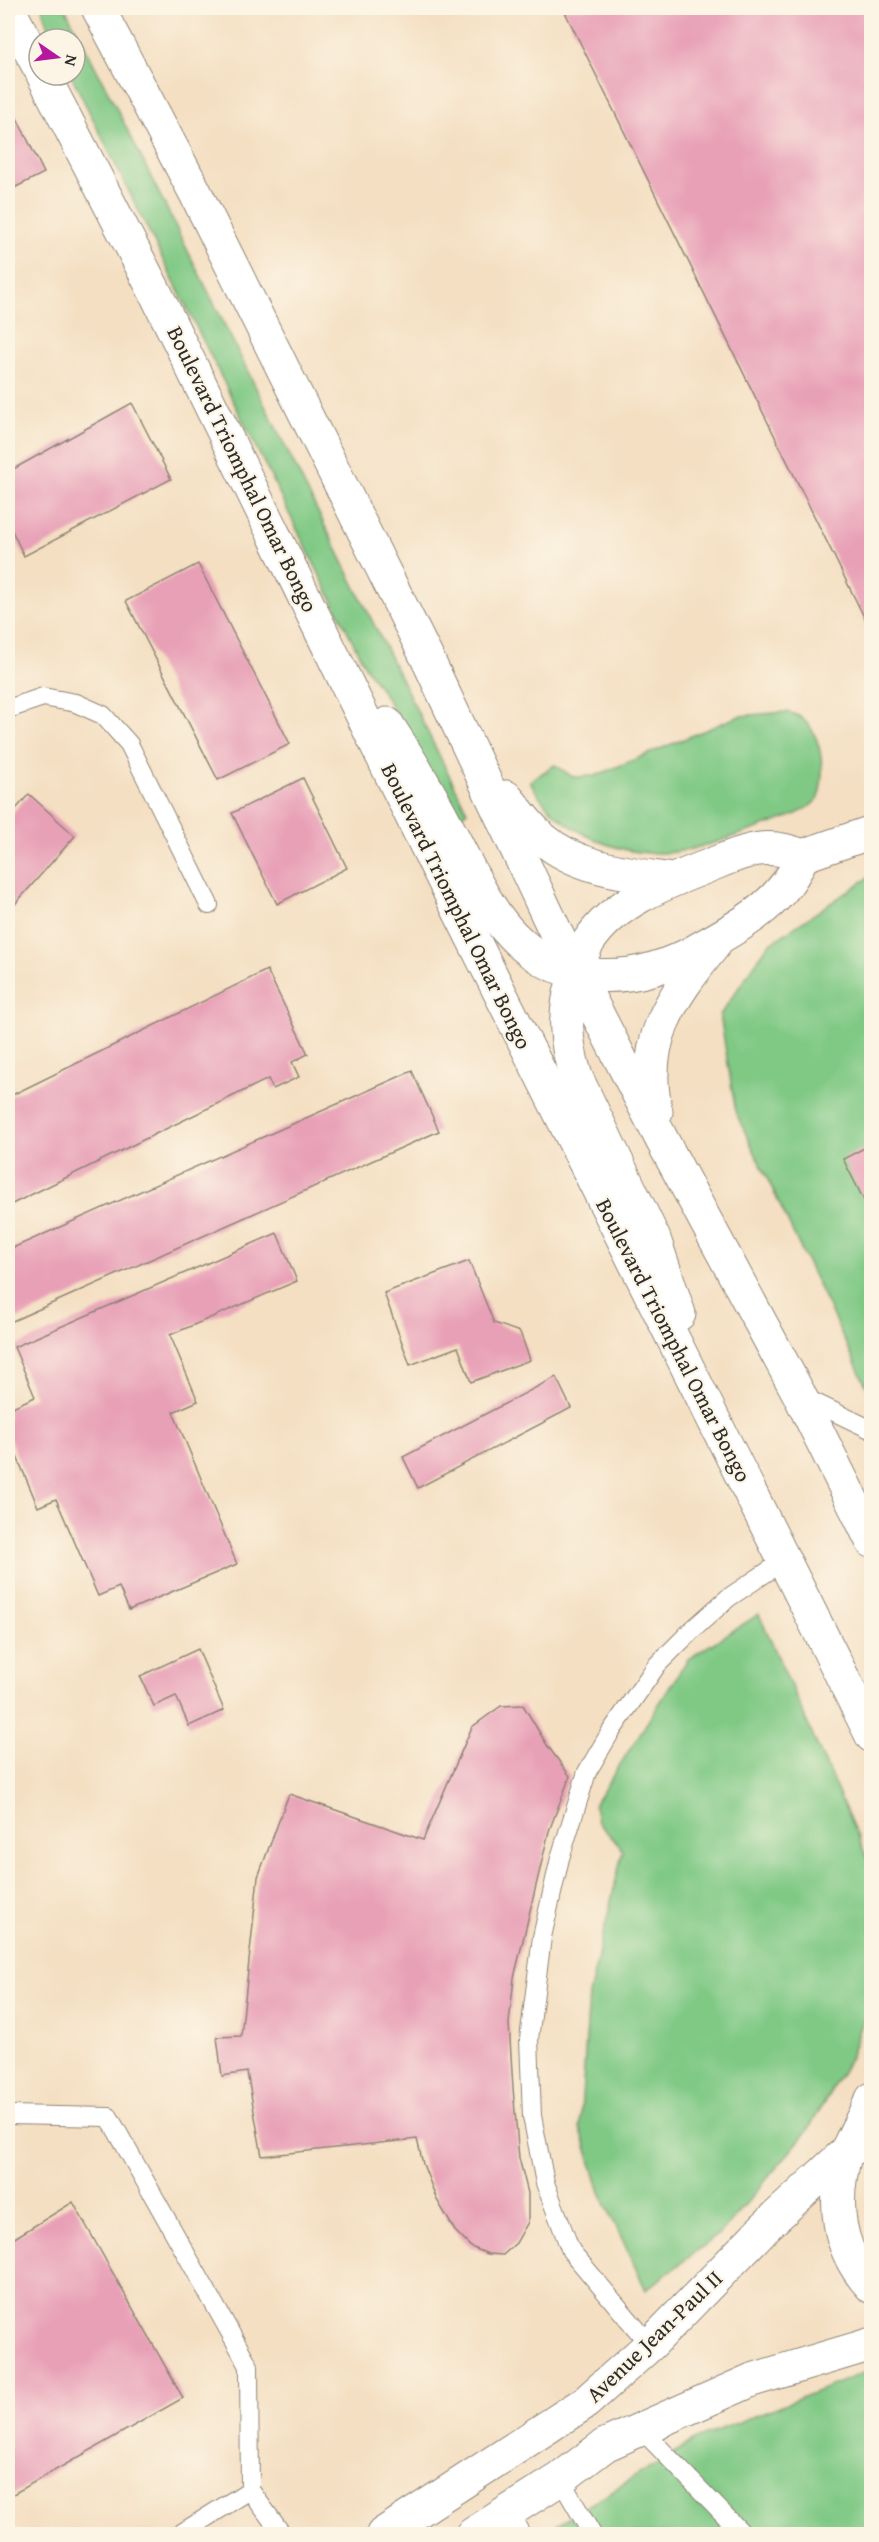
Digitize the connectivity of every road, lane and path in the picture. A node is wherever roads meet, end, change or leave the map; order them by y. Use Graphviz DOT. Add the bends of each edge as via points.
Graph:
graph roads {
  1 [pos="8,8"];
  2 [pos="24,8"];
  3 [pos="98,8"];
  4 [pos="29,27"];
  5 [pos="27,44"];
  6 [pos="49,87"];
  7 [pos="322,628"];
  8 [pos="8,710"];
  9 [pos="478,763"];
  10 [pos="872,832"];
  11 [pos="802,856"];
  12 [pos="672,880"];
  13 [pos="209,905"];
  14 [pos="720,937"];
  15 [pos="576,972"];
  16 [pos="662,1140"];
  17 [pos="691,1373"];
  18 [pos="799,1394"];
  19 [pos="872,1430"];
  20 [pos="864,1504"];
  21 [pos="872,1541"];
  22 [pos="785,1560"];
  23 [pos="868,1733"];
  24 [pos="872,2099"];
  25 [pos="8,2115"];
  26 [pos="859,2145"];
  27 [pos="872,2287"];
  28 [pos="872,2343"];
  29 [pos="650,2345"];
  30 [pos="641,2429"];
  31 [pos="560,2479"];
  32 [pos="250,2490"];
  33 [pos="514,2523"];
  34 [pos="180,2535"];
  35 [pos="282,2535"];
  36 [pos="383,2535"];
  37 [pos="473,2535"];
  38 [pos="592,2535"];
  39 [pos="743,2535"];
  1 -- 5 [label="main road, Boulevard Triomphal Omar Bongo"];
  2 -- 4 [label="main road"];
  3 -- 9 [label="main road" via="195,192"];
  6 -- 7 [label="main road, Boulevard Triomphal Omar Bongo"];
  7 -- 15 [label="main road" via="415,769 472,876 512,935 550,963"];
  7 -- 17 [label="main road, Boulevard Triomphal Omar Bongo" via="423,839"];
  8 -- 13 [label="lane" via="43,696 76,703 103,715 129,744"];
  9 -- 12 [label="main road" via="551,846 604,868"];
  9 -- 15 [label="main road"];
  10 -- 11 [label="main road"];
  11 -- 12 [label="main road" via="783,848 755,848"];
  11 -- 14 [label="main road" via="795,876 779,896"];
  12 -- 15 [label="main road" via="639,896 599,928 588,942"];
  14 -- 15 [label="main road" via="692,953 628,976 600,978"];
  14 -- 16 [label="main road" via="677,992 654,1045 653,1093"];
  15 -- 16 [label="main road"];
  15 -- 17 [label="main road" via="565,1025 568,1053 654,1239 682,1324"];
  16 -- 18 [label="main road"];
  17 -- 22 [label="main road, Boulevard Triomphal Omar Bongo"];
  18 -- 19 [label="lane"];
  18 -- 20 [label="main road"];
  20 -- 21 [label="main road"];
  22 -- 23 [label="main road, Boulevard Triomphal Omar Bongo"];
  22 -- 29 [label="lane" via="728,1598 692,1630 657,1665 610,1733 588,1772 560,1858 542,1937 529,2039 532,2116 545,2183 571,2251"];
  24 -- 26 [label="main road"];
  25 -- 32 [label="lane" via="109,2117 249,2366"];
  26 -- 27 [label="main road" via="837,2193 845,2248"];
  26 -- 29 [label="main road, Avenue Jean-Paul II" via="765,2227"];
  28 -- 30 [label="main road" via="752,2380"];
  29 -- 36 [label="main road, Avenue Jean-Paul II" via="586,2402"];
  30 -- 31 [label="main road" via="605,2445"];
  30 -- 39 [label="lane"];
  31 -- 33 [label="main road"];
  31 -- 38 [label="lane"];
  32 -- 34 [label="lane"];
  32 -- 35 [label="lane"];
  33 -- 37 [label="main road"];
}
